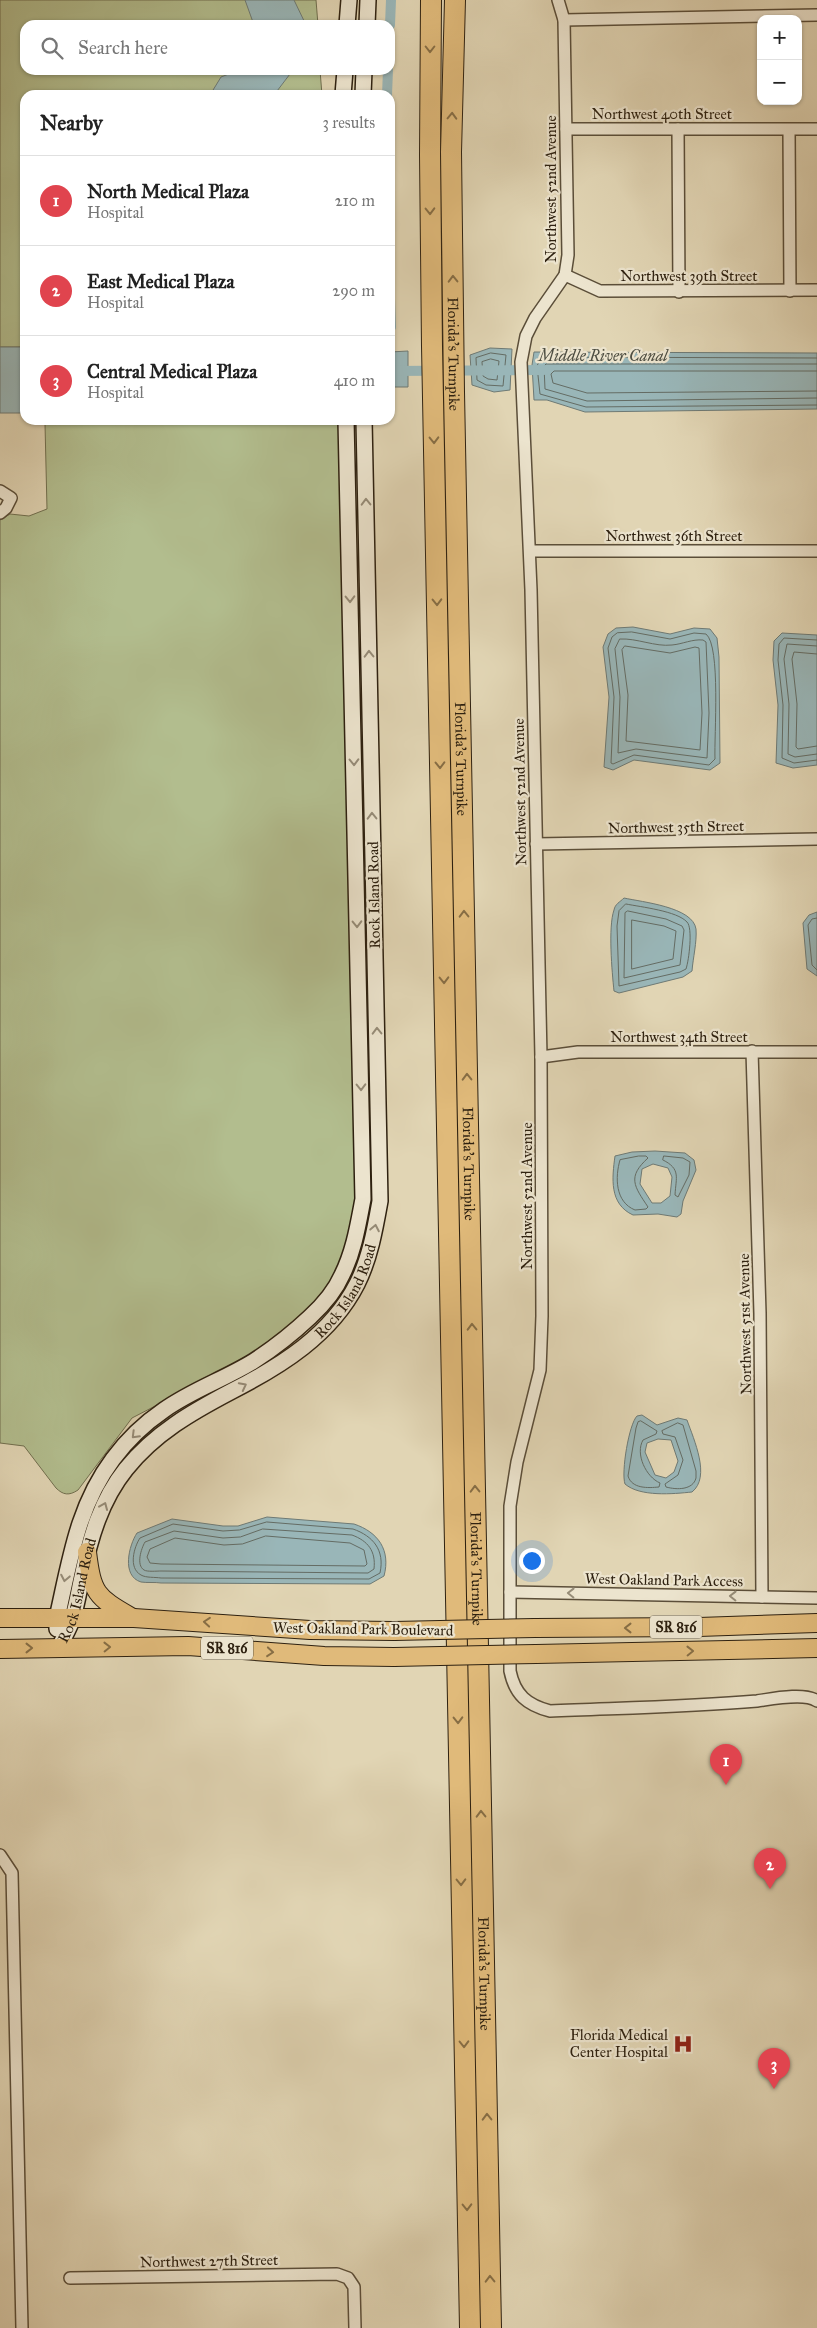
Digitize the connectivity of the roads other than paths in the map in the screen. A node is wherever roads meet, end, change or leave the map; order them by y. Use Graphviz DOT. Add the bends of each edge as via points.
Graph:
graph roads {
  1 [pos="349,0"];
  2 [pos="368,0"];
  3 [pos="431,0"];
  4 [pos="455,0"];
  5 [pos="558,0"];
  6 [pos="817,15"];
  7 [pos="347,20"];
  8 [pos="367,20"];
  9 [pos="564,20"];
  10 [pos="345,75"];
  11 [pos="364,75"];
  12 [pos="343,90"];
  13 [pos="363,90"];
  14 [pos="566,129"];
  15 [pos="678,129"];
  16 [pos="789,130"];
  17 [pos="817,130"];
  18 [pos="565,275"];
  19 [pos="817,290"];
  20 [pos="790,291"];
  21 [pos="679,292"];
  22 [pos="346,425"];
  23 [pos="364,425"];
  24 [pos="0,491"];
  25 [pos="0,513"];
  26 [pos="530,551"];
  27 [pos="817,551"];
  28 [pos="817,839"];
  29 [pos="536,844"];
  30 [pos="752,1051"];
  31 [pos="817,1052"];
  32 [pos="541,1057"];
  33 [pos="87,1552"];
  34 [pos="510,1592"];
  35 [pos="762,1597"];
  36 [pos="817,1598"];
  37 [pos="0,1618"];
  38 [pos="65,1618"];
  39 [pos="134,1618"];
  40 [pos="817,1623"];
  41 [pos="59,1648"];
  42 [pos="817,1648"];
  43 [pos="0,1649"];
  44 [pos="817,1701"];
  45 [pos="0,1855"];
  46 [pos="70,2278"];
  47 [pos="22,2328"];
  48 [pos="355,2328"];
  49 [pos="470,2328"];
  50 [pos="491,2328"];
  1 -- 7 [label="main road"];
  2 -- 8 [label="main road"];
  3 -- 49 [label="highway, Florida's Turnpike, one-way" via="432,346"];
  50 -- 4 [label="highway, Florida's Turnpike, one-way" via="454,392 451,152"];
  5 -- 9 [label="street, Northwest 52nd Avenue"];
  6 -- 9 [label="street"];
  9 -- 14 [label="street, Northwest 52nd Avenue"];
  10 -- 12 [label="main road"];
  11 -- 13 [label="main road"];
  14 -- 15 [label="street, Northwest 40th Street"];
  14 -- 18 [label="street, Northwest 52nd Avenue" via="568,255"];
  15 -- 16 [label="street, Northwest 40th Street"];
  15 -- 21 [label="street"];
  16 -- 17 [label="street, Northwest 40th Street"];
  16 -- 20 [label="street"];
  18 -- 21 [label="street, Northwest 39th Street" via="600,291"];
  18 -- 26 [label="street, Northwest 52nd Avenue" via="535,318 526,336 522,356"];
  19 -- 20 [label="street, Northwest 39th Street"];
  20 -- 21 [label="street, Northwest 39th Street"];
  22 -- 38 [label="main road, Rock Island Road, one-way" via="363,1199 355,1243 342,1276 326,1302 306,1321 254,1361 163,1411 113,1458 94,1487 80,1519 71,1550"];
  33 -- 23 [label="main road, Rock Island Road, one-way" via="107,1498 148,1444 175,1423 281,1365 300,1350 339,1313 357,1284 371,1248 380,1200"];
  24 -- 25 [label="street" via="11,498"];
  26 -- 27 [label="street, Northwest 36th Street"];
  26 -- 29 [label="street, Northwest 52nd Avenue"];
  28 -- 29 [label="street, Northwest 35th Street"];
  29 -- 32 [label="street, Northwest 52nd Avenue"];
  30 -- 31 [label="street, Northwest 34th Street"];
  30 -- 32 [label="street, Northwest 34th Street" via="578,1052"];
  30 -- 35 [label="street, Northwest 51st Avenue" via="760,1313"];
  32 -- 34 [label="street, Northwest 52nd Avenue" via="540,1370 517,1462 510,1506"];
  33 -- 38 [label="main road, Rock Island Road"];
  33 -- 39 [label="main road" via="96,1591 103,1600"];
  35 -- 34 [label="street, West Oakland Park Access, one-way"];
  34 -- 44 [label="street, Northwest 52nd Avenue" via="512,1682 523,1699 534,1707 550,1711 711,1705 795,1697"];
  35 -- 36 [label="street, West Oakland Park Access"];
  37 -- 38 [label="main road, West Oakland Park Boulevard / SR 816"];
  38 -- 39 [label="main road, West Oakland Park Boulevard / SR 816"];
  38 -- 41 [label="main road, Rock Island Road"];
  40 -- 39 [label="main road, West Oakland Park Boulevard / SR 816, one-way, bridge" via="394,1631 302,1630"];
  41 -- 42 [label="main road, West Oakland Park Boulevard / SR 816, one-way, bridge" via="188,1646 298,1655 394,1657"];
  43 -- 41 [label="main road, West Oakland Park Boulevard / SR 816, one-way"];
  45 -- 47 [label="street" via="12,1873"];
  46 -- 48 [label="street, Northwest 27th Street" via="337,2274 348,2278 354,2287"];
}
